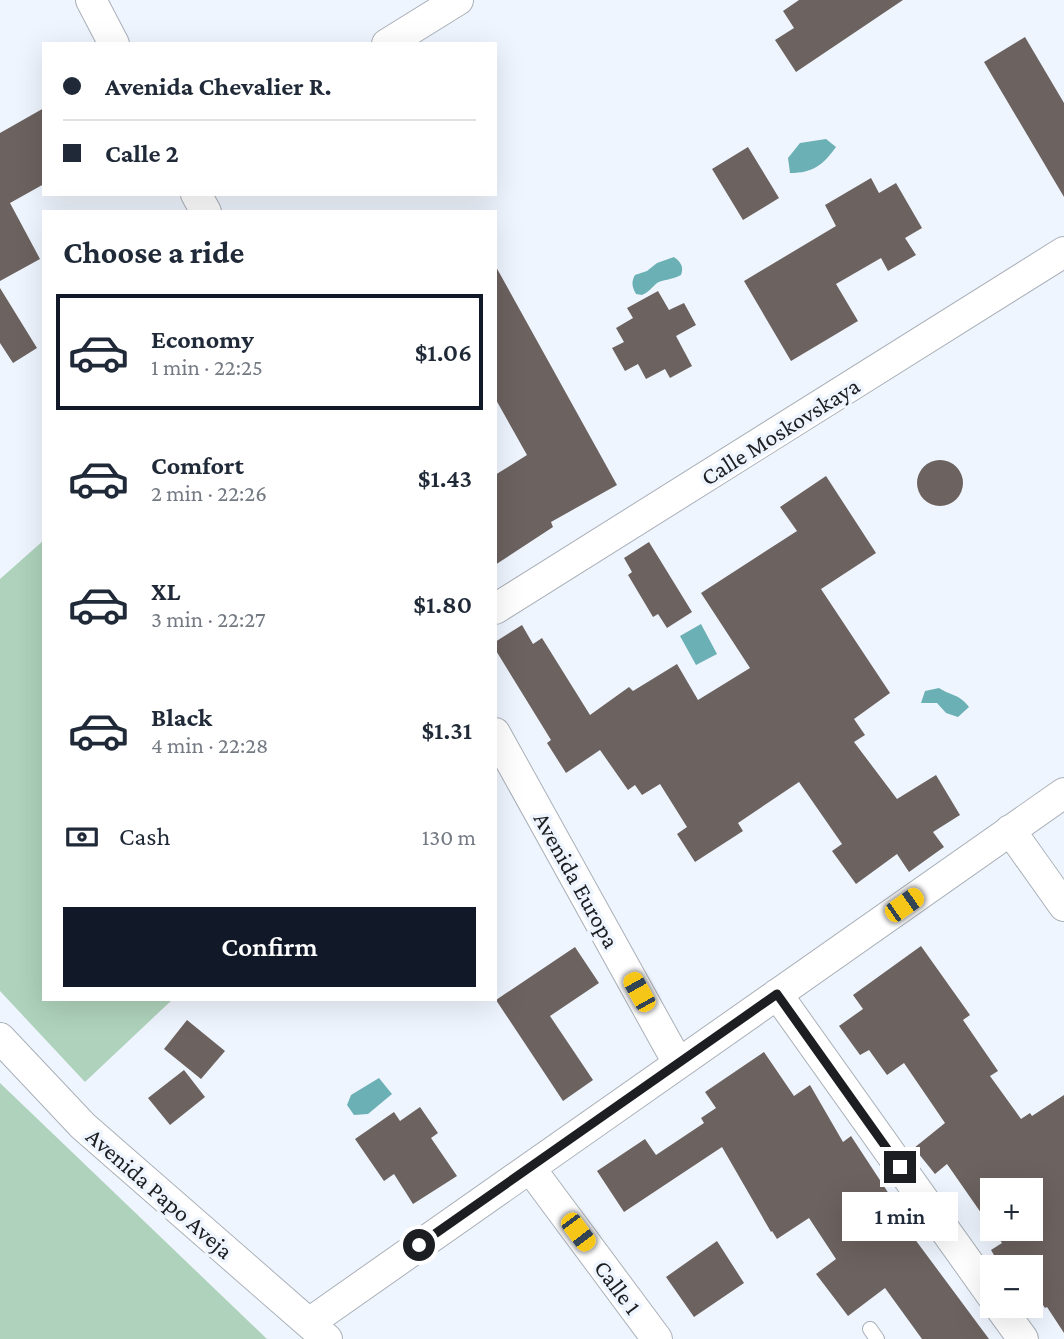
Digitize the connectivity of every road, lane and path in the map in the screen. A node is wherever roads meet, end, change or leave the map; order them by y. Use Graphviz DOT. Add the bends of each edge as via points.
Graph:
graph roads {
  1 [pos="91,0"];
  2 [pos="458,0"];
  3 [pos="113,42"];
  4 [pos="390,42"];
  5 [pos="1064,252"];
  6 [pos="497,608"];
  7 [pos="497,737"];
  8 [pos="1064,793"];
  9 [pos="1010,830"];
  10 [pos="1064,906"];
  11 [pos="777,994"];
  12 [pos="0,1038"];
  13 [pos="678,1063"];
  14 [pos="530,1168"];
  15 [pos="980,1279"];
  16 [pos="1008,1318"];
  17 [pos="318,1331"];
  18 [pos="657,1339"];
  19 [pos="1023,1339"];
  1 -- 3 [label="street"];
  2 -- 4 [label="street"];
  5 -- 6 [label="street, Calle Moskovskaya"];
  7 -- 13 [label="street, Avenida Europa"];
  8 -- 9 [label="street"];
  9 -- 10 [label="street"];
  9 -- 11 [label="street"];
  11 -- 13 [label="street"];
  11 -- 15 [label="street"];
  12 -- 17 [label="street, Avenida Papo Aveja" via="83,1126"];
  13 -- 14 [label="street"];
  14 -- 17 [label="street"];
  14 -- 18 [label="street, Calle 1"];
  16 -- 19 [label="street"];
}
